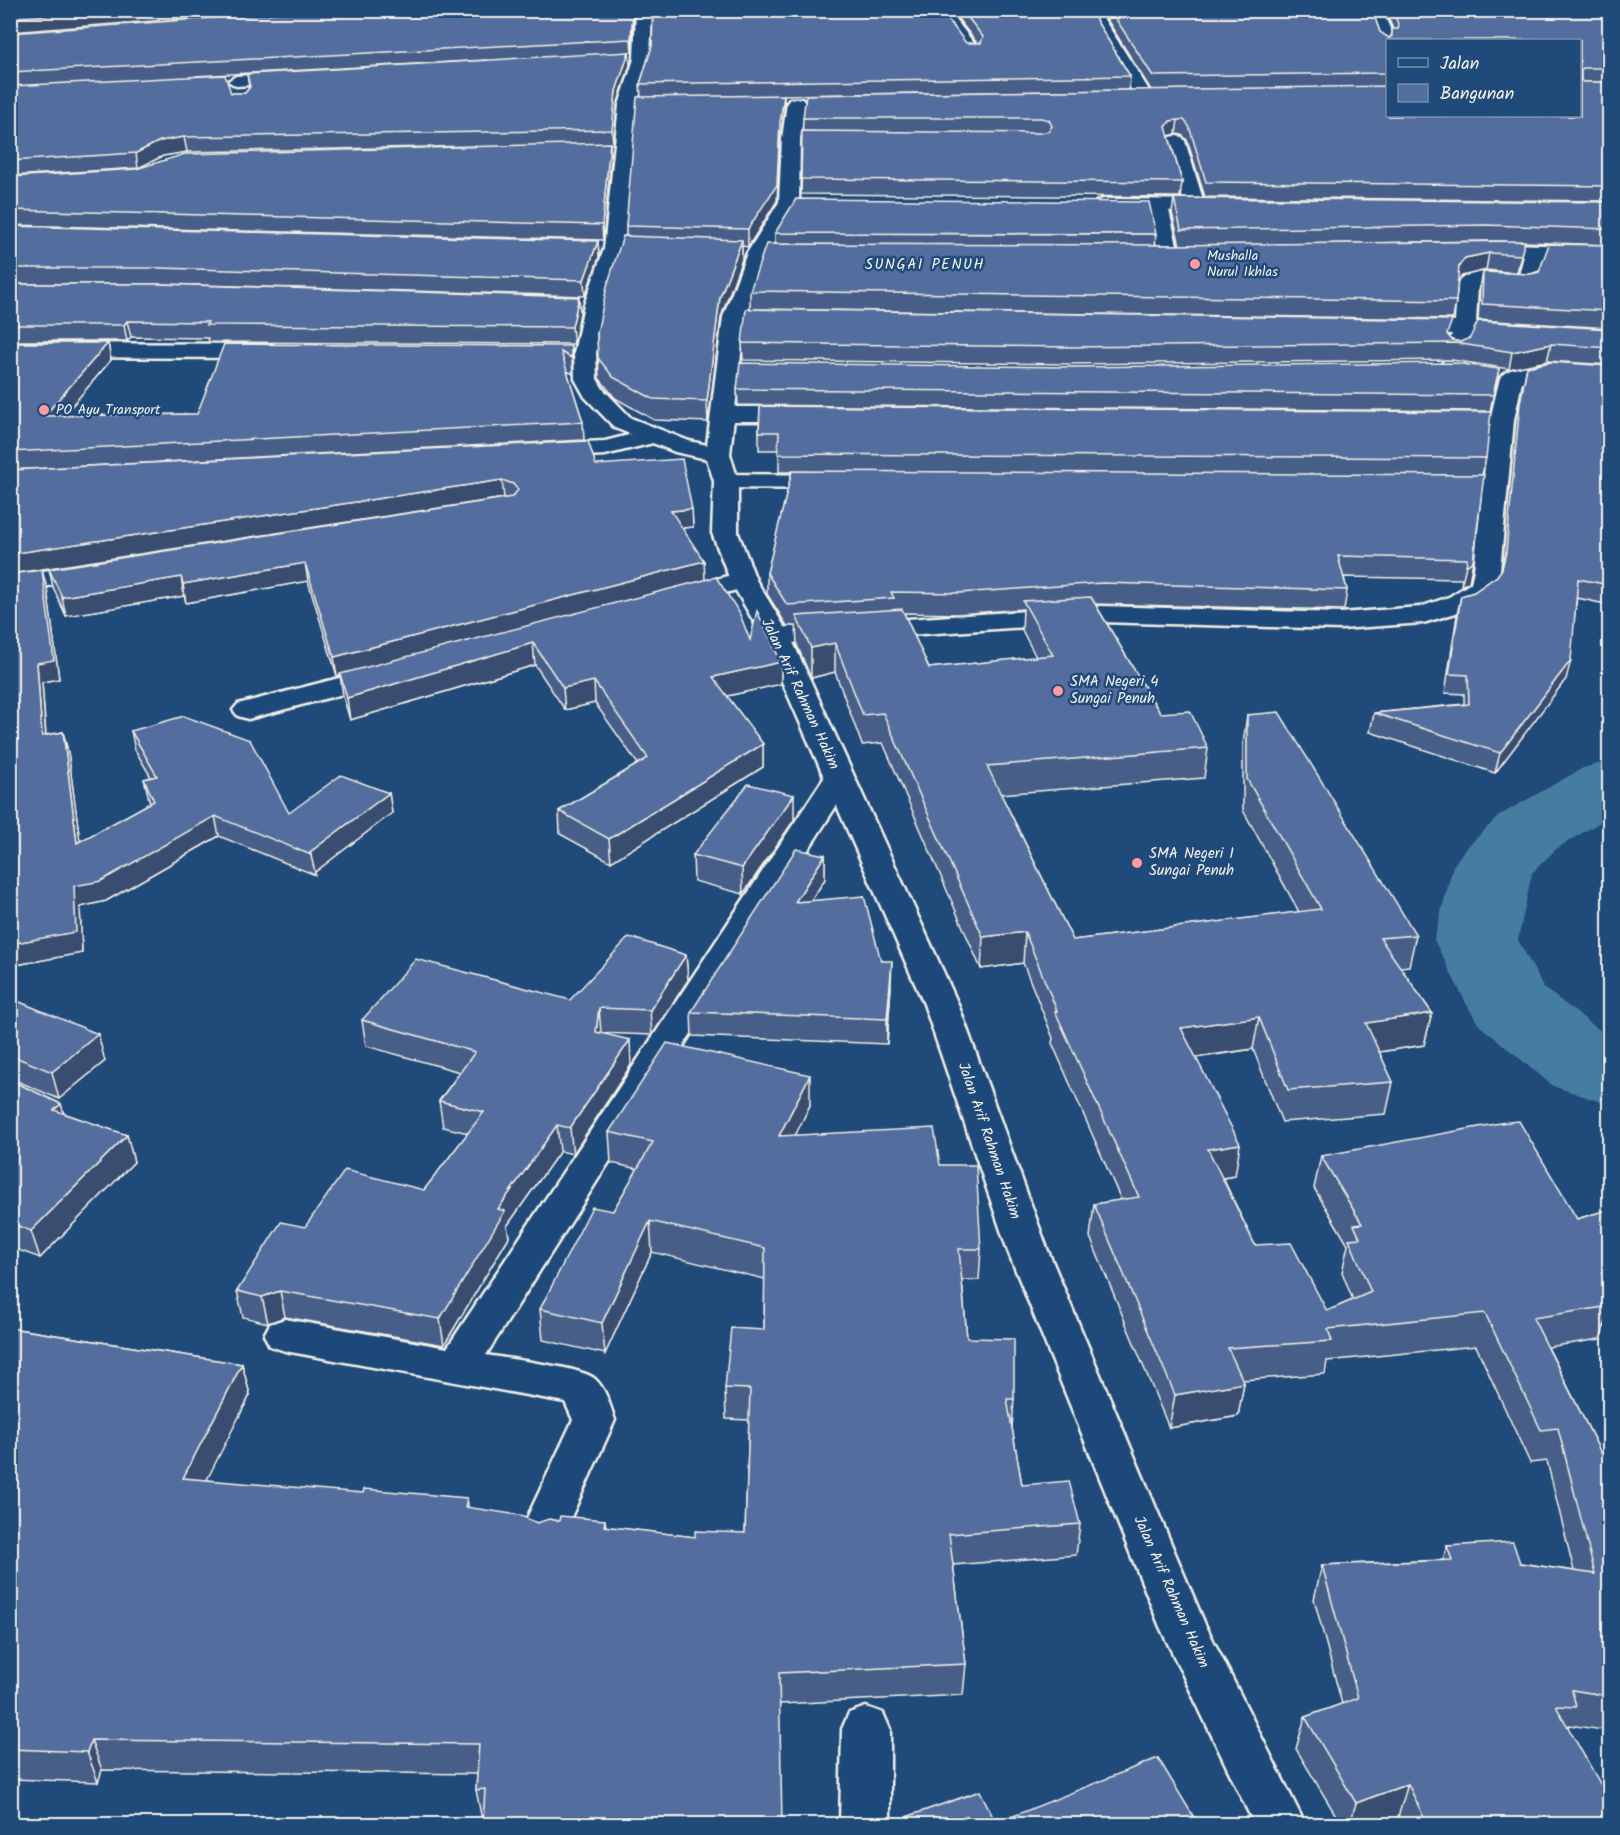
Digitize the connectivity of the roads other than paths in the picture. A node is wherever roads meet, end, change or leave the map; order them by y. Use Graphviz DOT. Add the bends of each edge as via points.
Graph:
graph roads {
  1 [pos="644,10"];
  2 [pos="940,10"];
  3 [pos="1090,10"];
  4 [pos="1374,10"];
  5 [pos="1386,39"];
  6 [pos="974,52"];
  7 [pos="642,58"];
  8 [pos="618,60"];
  9 [pos="308,77"];
  10 [pos="1122,98"];
  11 [pos="242,101"];
  12 [pos="773,103"];
  13 [pos="695,104"];
  14 [pos="628,105"];
  15 [pos="1176,141"];
  16 [pos="600,151"];
  17 [pos="623,151"];
  18 [pos="789,202"];
  19 [pos="813,202"];
  20 [pos="1086,205"];
  21 [pos="1158,206"];
  22 [pos="1195,206"];
  23 [pos="1242,206"];
  24 [pos="591,248"];
  25 [pos="614,249"];
  26 [pos="1536,249"];
  27 [pos="1462,250"];
  28 [pos="757,253"];
  29 [pos="781,253"];
  30 [pos="1610,253"];
  31 [pos="1146,254"];
  32 [pos="1169,254"];
  33 [pos="1193,254"];
  34 [pos="572,305"];
  35 [pos="595,305"];
  36 [pos="734,317"];
  37 [pos="758,317"];
  38 [pos="1381,327"];
  39 [pos="1465,328"];
  40 [pos="1610,337"];
  41 [pos="10,350"];
  42 [pos="289,351"];
  43 [pos="562,352"];
  44 [pos="585,353"];
  45 [pos="728,369"];
  46 [pos="751,369"];
  47 [pos="1428,370"];
  48 [pos="1481,374"];
  49 [pos="1610,374"];
  50 [pos="724,414"];
  51 [pos="830,415"];
  52 [pos="1478,420"];
  53 [pos="1502,420"];
  54 [pos="653,436"];
  55 [pos="522,452"];
  56 [pos="722,468"];
  57 [pos="855,482"];
  58 [pos="116,568"];
  59 [pos="743,580"];
  60 [pos="10,584"];
  61 [pos="651,604"];
  62 [pos="776,636"];
  63 [pos="409,668"];
  64 [pos="248,710"];
  65 [pos="839,778"];
  66 [pos="285,1335"];
  67 [pos="458,1365"];
  68 [pos="542,1533"];
  69 [pos="866,1729"];
  70 [pos="865,1824"];
  71 [pos="1280,1824"];
  1 -- 7 [label="street"];
  2 -- 6 [label="street"];
  3 -- 10 [label="street" via="1151,98"];
  4 -- 5 [label="street"];
  7 -- 8 [label="street"];
  7 -- 14 [label="street"];
  9 -- 11 [label="street" via="230,81"];
  12 -- 18 [label="street" via="801,103"];
  13 -- 14 [label="street"];
  14 -- 17 [label="street"];
  15 -- 22 [label="street"];
  16 -- 17 [label="street"];
  17 -- 25 [label="street"];
  18 -- 19 [label="street"];
  18 -- 28 [label="street, Jalan Arif Rahman Hakim"];
  20 -- 21 [label="street"];
  21 -- 22 [label="street"];
  21 -- 32 [label="street"];
  22 -- 23 [label="street"];
  24 -- 25 [label="street"];
  25 -- 35 [label="street"];
  26 -- 27 [label="street"];
  26 -- 30 [label="street"];
  26 -- 39 [label="street" via="1526,283 1477,279 1467,283"];
  28 -- 29 [label="street"];
  28 -- 36 [label="street, Jalan Arif Rahman Hakim"];
  31 -- 32 [label="street"];
  32 -- 33 [label="street"];
  34 -- 35 [label="street"];
  35 -- 44 [label="street"];
  36 -- 37 [label="street"];
  36 -- 45 [label="street, Jalan Arif Rahman Hakim"];
  38 -- 39 [label="street"];
  39 -- 40 [label="street"];
  39 -- 48 [label="street"];
  41 -- 42 [label="street"];
  43 -- 44 [label="street"];
  44 -- 54 [label="street" via="586,379 593,392 623,423"];
  45 -- 46 [label="street"];
  45 -- 50 [label="street, Jalan Arif Rahman Hakim"];
  47 -- 48 [label="street"];
  48 -- 49 [label="street"];
  48 -- 53 [label="street"];
  50 -- 51 [label="street"];
  50 -- 56 [label="street, Jalan Arif Rahman Hakim"];
  52 -- 53 [label="street"];
  53 -- 62 [label="street" via="1483,485 1487,570 1483,586 1459,603 1423,615 1341,621 1100,614"];
  54 -- 55 [label="street" via="605,448"];
  54 -- 56 [label="street"];
  56 -- 57 [label="street"];
  56 -- 59 [label="street, Jalan Arif Rahman Hakim" via="725,533"];
  58 -- 60 [label="street"];
  59 -- 61 [label="street"];
  59 -- 62 [label="street, Jalan Arif Rahman Hakim"];
  62 -- 65 [label="street, Jalan Arif Rahman Hakim"];
  63 -- 64 [label="street"];
  65 -- 67 [label="street"];
  65 -- 71 [label="street, Jalan Arif Rahman Hakim" via="941,1004 1028,1251 1184,1626"];
  66 -- 67 [label="street"];
  67 -- 68 [label="street" via="578,1388 586,1397 594,1420"];
  69 -- 70 [label="street"];
}
